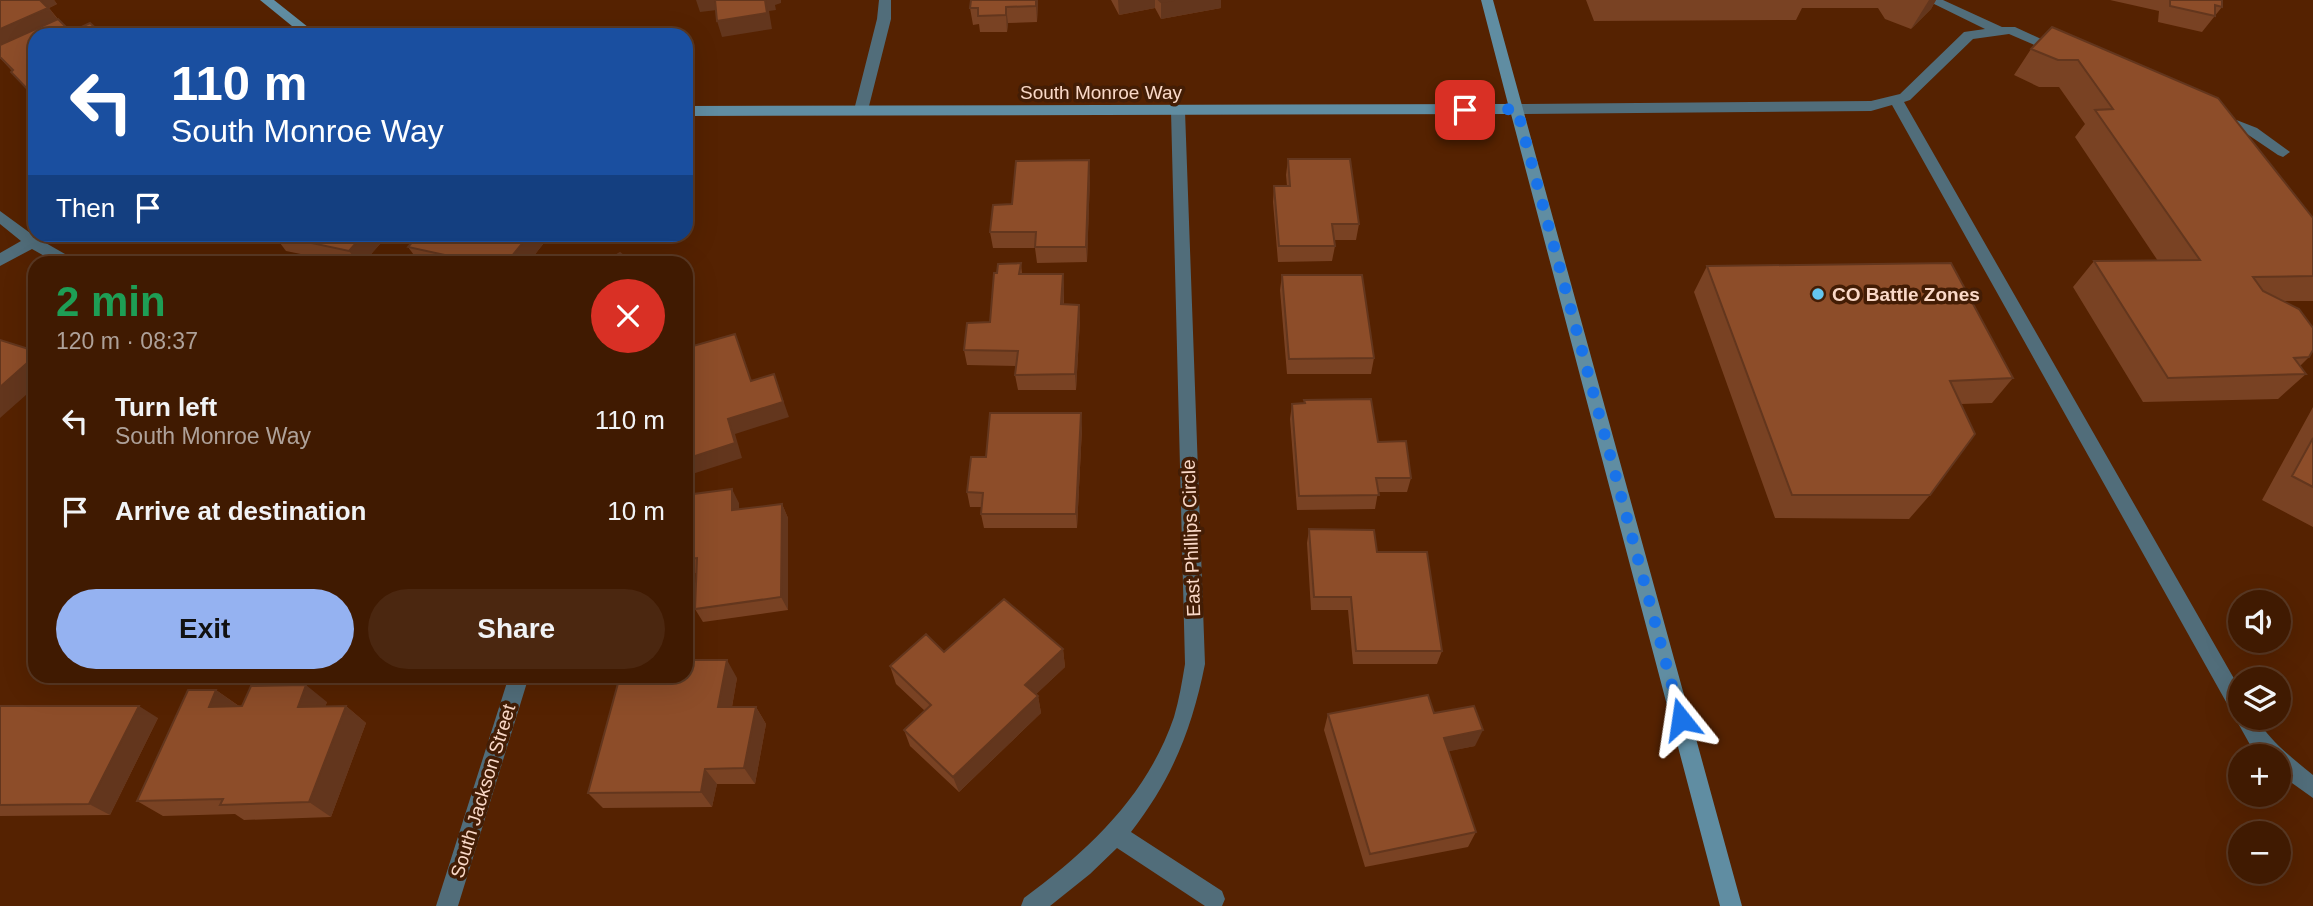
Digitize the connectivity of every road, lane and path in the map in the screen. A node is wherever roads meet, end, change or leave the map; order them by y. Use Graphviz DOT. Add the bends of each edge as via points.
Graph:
graph roads {
  1 [pos="266,0"];
  2 [pos="885,0"];
  3 [pos="1487,0"];
  4 [pos="1932,0"];
  5 [pos="302,28"];
  6 [pos="2000,31"];
  7 [pos="2074,57"];
  8 [pos="1896,100"];
  9 [pos="1517,109"];
  10 [pos="861,110"];
  11 [pos="693,111"];
  12 [pos="1178,111"];
  13 [pos="2214,116"];
  14 [pos="2283,152"];
  15 [pos="0,216"];
  16 [pos="28,239"];
  17 [pos="32,242"];
  18 [pos="56,256"];
  19 [pos="0,260"];
  20 [pos="517,683"];
  21 [pos="2228,687"];
  22 [pos="2291,770"];
  23 [pos="2313,788"];
  24 [pos="1117,835"];
  25 [pos="1214,899"];
  26 [pos="447,906"];
  27 [pos="1032,906"];
  28 [pos="1731,906"];
  1 -- 5 [label="main road"];
  2 -- 10 [label="street"];
  3 -- 9 [label="main road"];
  4 -- 6 [label="street"];
  6 -- 7 [label="street" via="2010,30"];
  6 -- 8 [label="street" via="1969,34 1905,97"];
  8 -- 9 [label="street" via="1871,106"];
  8 -- 21 [label="street"];
  9 -- 12 [label="main road, South Monroe Way"];
  9 -- 28 [label="main road"];
  10 -- 11 [label="main road, South Monroe Way"];
  10 -- 12 [label="main road, South Monroe Way"];
  12 -- 24 [label="street, East Phillips Circle" via="1195,664 1183,719 1154,784"];
  13 -- 14 [label="street" via="2252,131"];
  15 -- 16 [label="street"];
  17 -- 18 [label="street"];
  17 -- 19 [label="street"];
  20 -- 26 [label="street, South Jackson Street"];
  22 -- 23 [label="street"];
  24 -- 25 [label="street"];
  24 -- 27 [label="street, East Phillips Circle" via="1082,869"];
}
